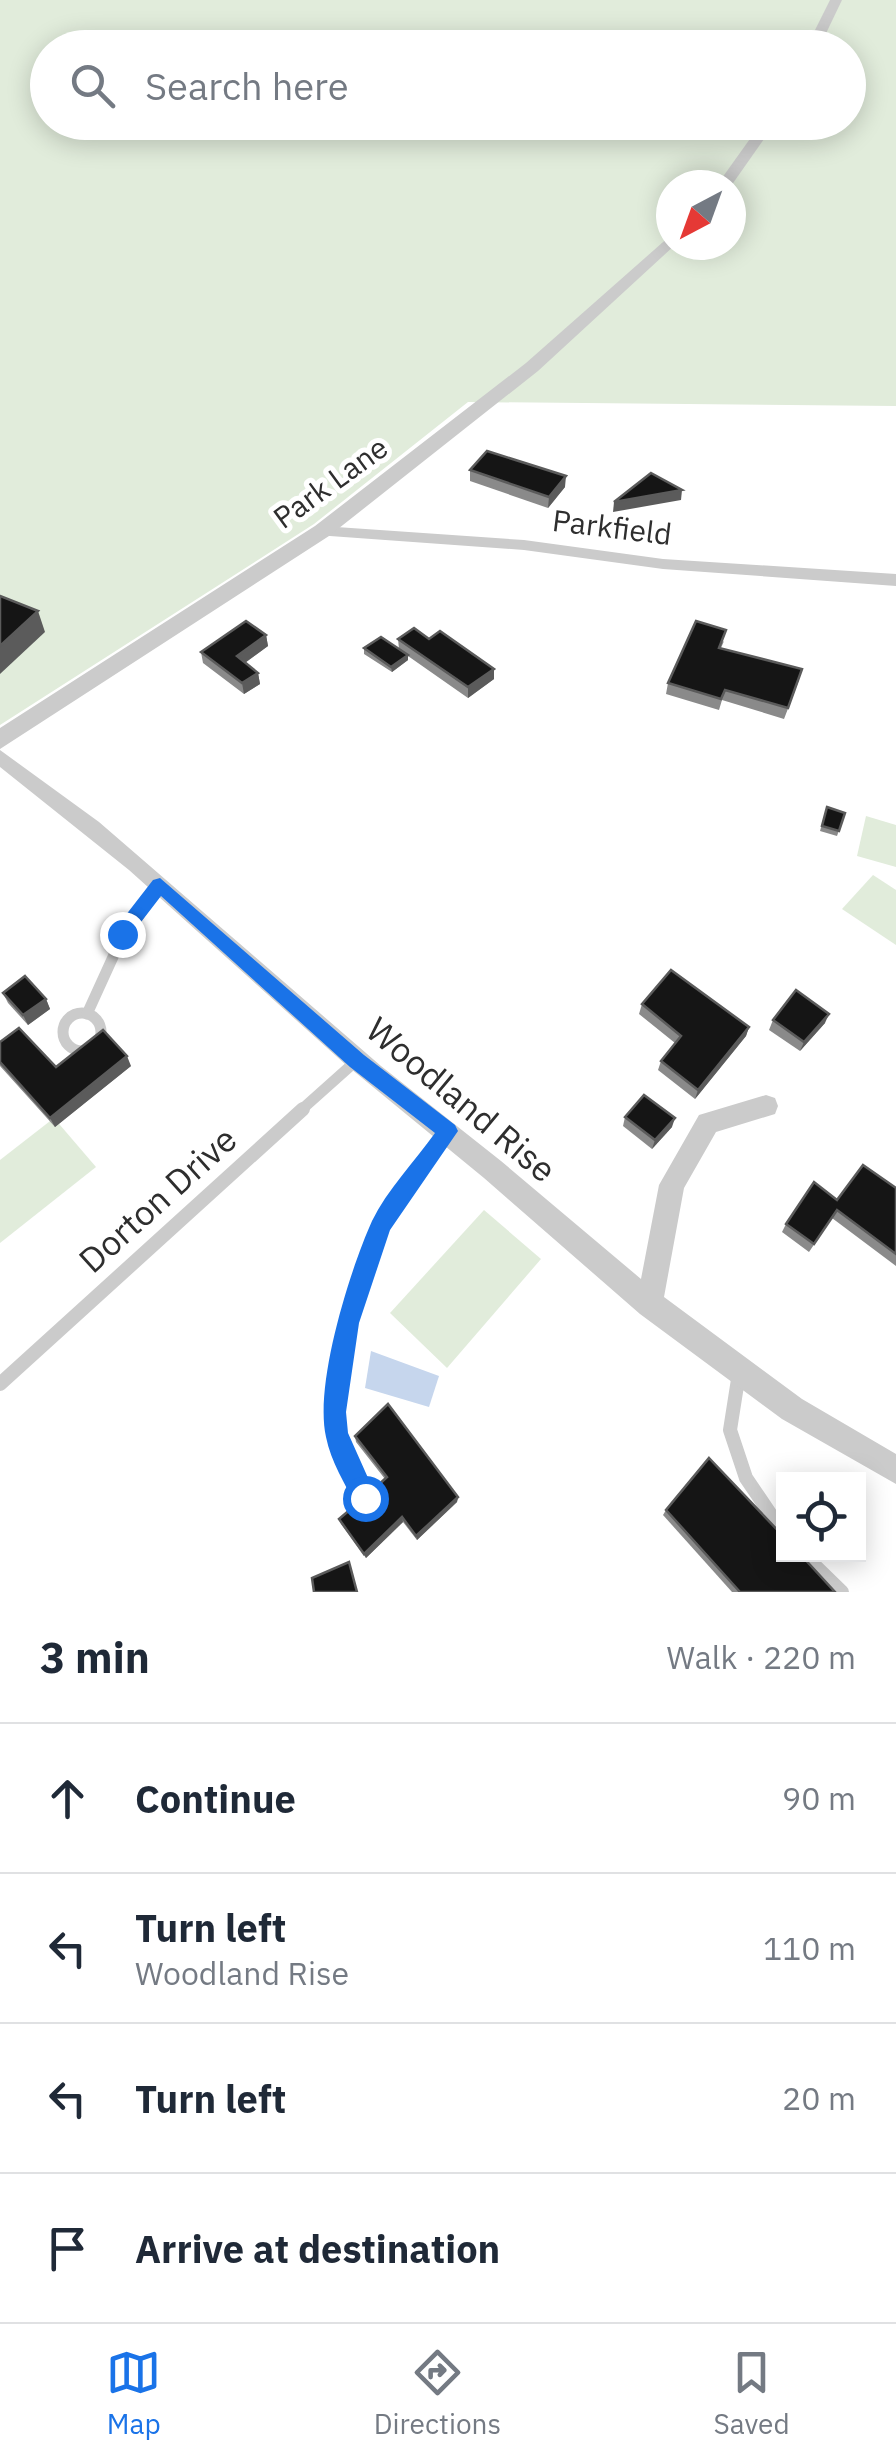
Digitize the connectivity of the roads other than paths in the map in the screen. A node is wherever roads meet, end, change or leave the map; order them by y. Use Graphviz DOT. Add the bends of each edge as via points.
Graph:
graph roads {
  1 [pos="836,0"];
  2 [pos="821,30"];
  3 [pos="756,140"];
  4 [pos="735,170"];
  5 [pos="656,254"];
  6 [pos="322,531"];
  7 [pos="896,580"];
  8 [pos="0,740"];
  9 [pos="0,758"];
  10 [pos="160,884"];
  11 [pos="86,1014"];
  12 [pos="357,1061"];
  13 [pos="766,1106"];
  14 [pos="448,1131"];
  15 [pos="649,1305"];
  16 [pos="739,1372"];
  17 [pos="0,1384"];
  18 [pos="896,1470"];
  19 [pos="365,1498"];
  20 [pos="776,1522"];
  21 [pos="810,1562"];
  22 [pos="842,1592"];
  1 -- 2 [label="street"];
  3 -- 4 [label="street"];
  5 -- 6 [label="street, Park Lane" via="532,368"];
  6 -- 7 [label="street, Parkfield"];
  6 -- 8 [label="street, Park Lane"];
  9 -- 10 [label="street, Woodland Rise" via="84,817"];
  10 -- 11 [label="lane" via="122,934"];
  10 -- 12 [label="street, Woodland Rise"];
  12 -- 14 [label="street, Woodland Rise"];
  12 -- 17 [label="lane, Dorton Drive"];
  13 -- 15 [label="street" via="708,1123 672,1186"];
  14 -- 15 [label="street, Woodland Rise"];
  14 -- 19 [label="lane" via="381,1224 348,1323 335,1422 342,1454"];
  15 -- 16 [label="street, Woodland Rise"];
  16 -- 18 [label="street, Woodland Rise" via="820,1430"];
  16 -- 20 [label="lane" via="730,1430 746,1478"];
  21 -- 22 [label="lane"];
}
